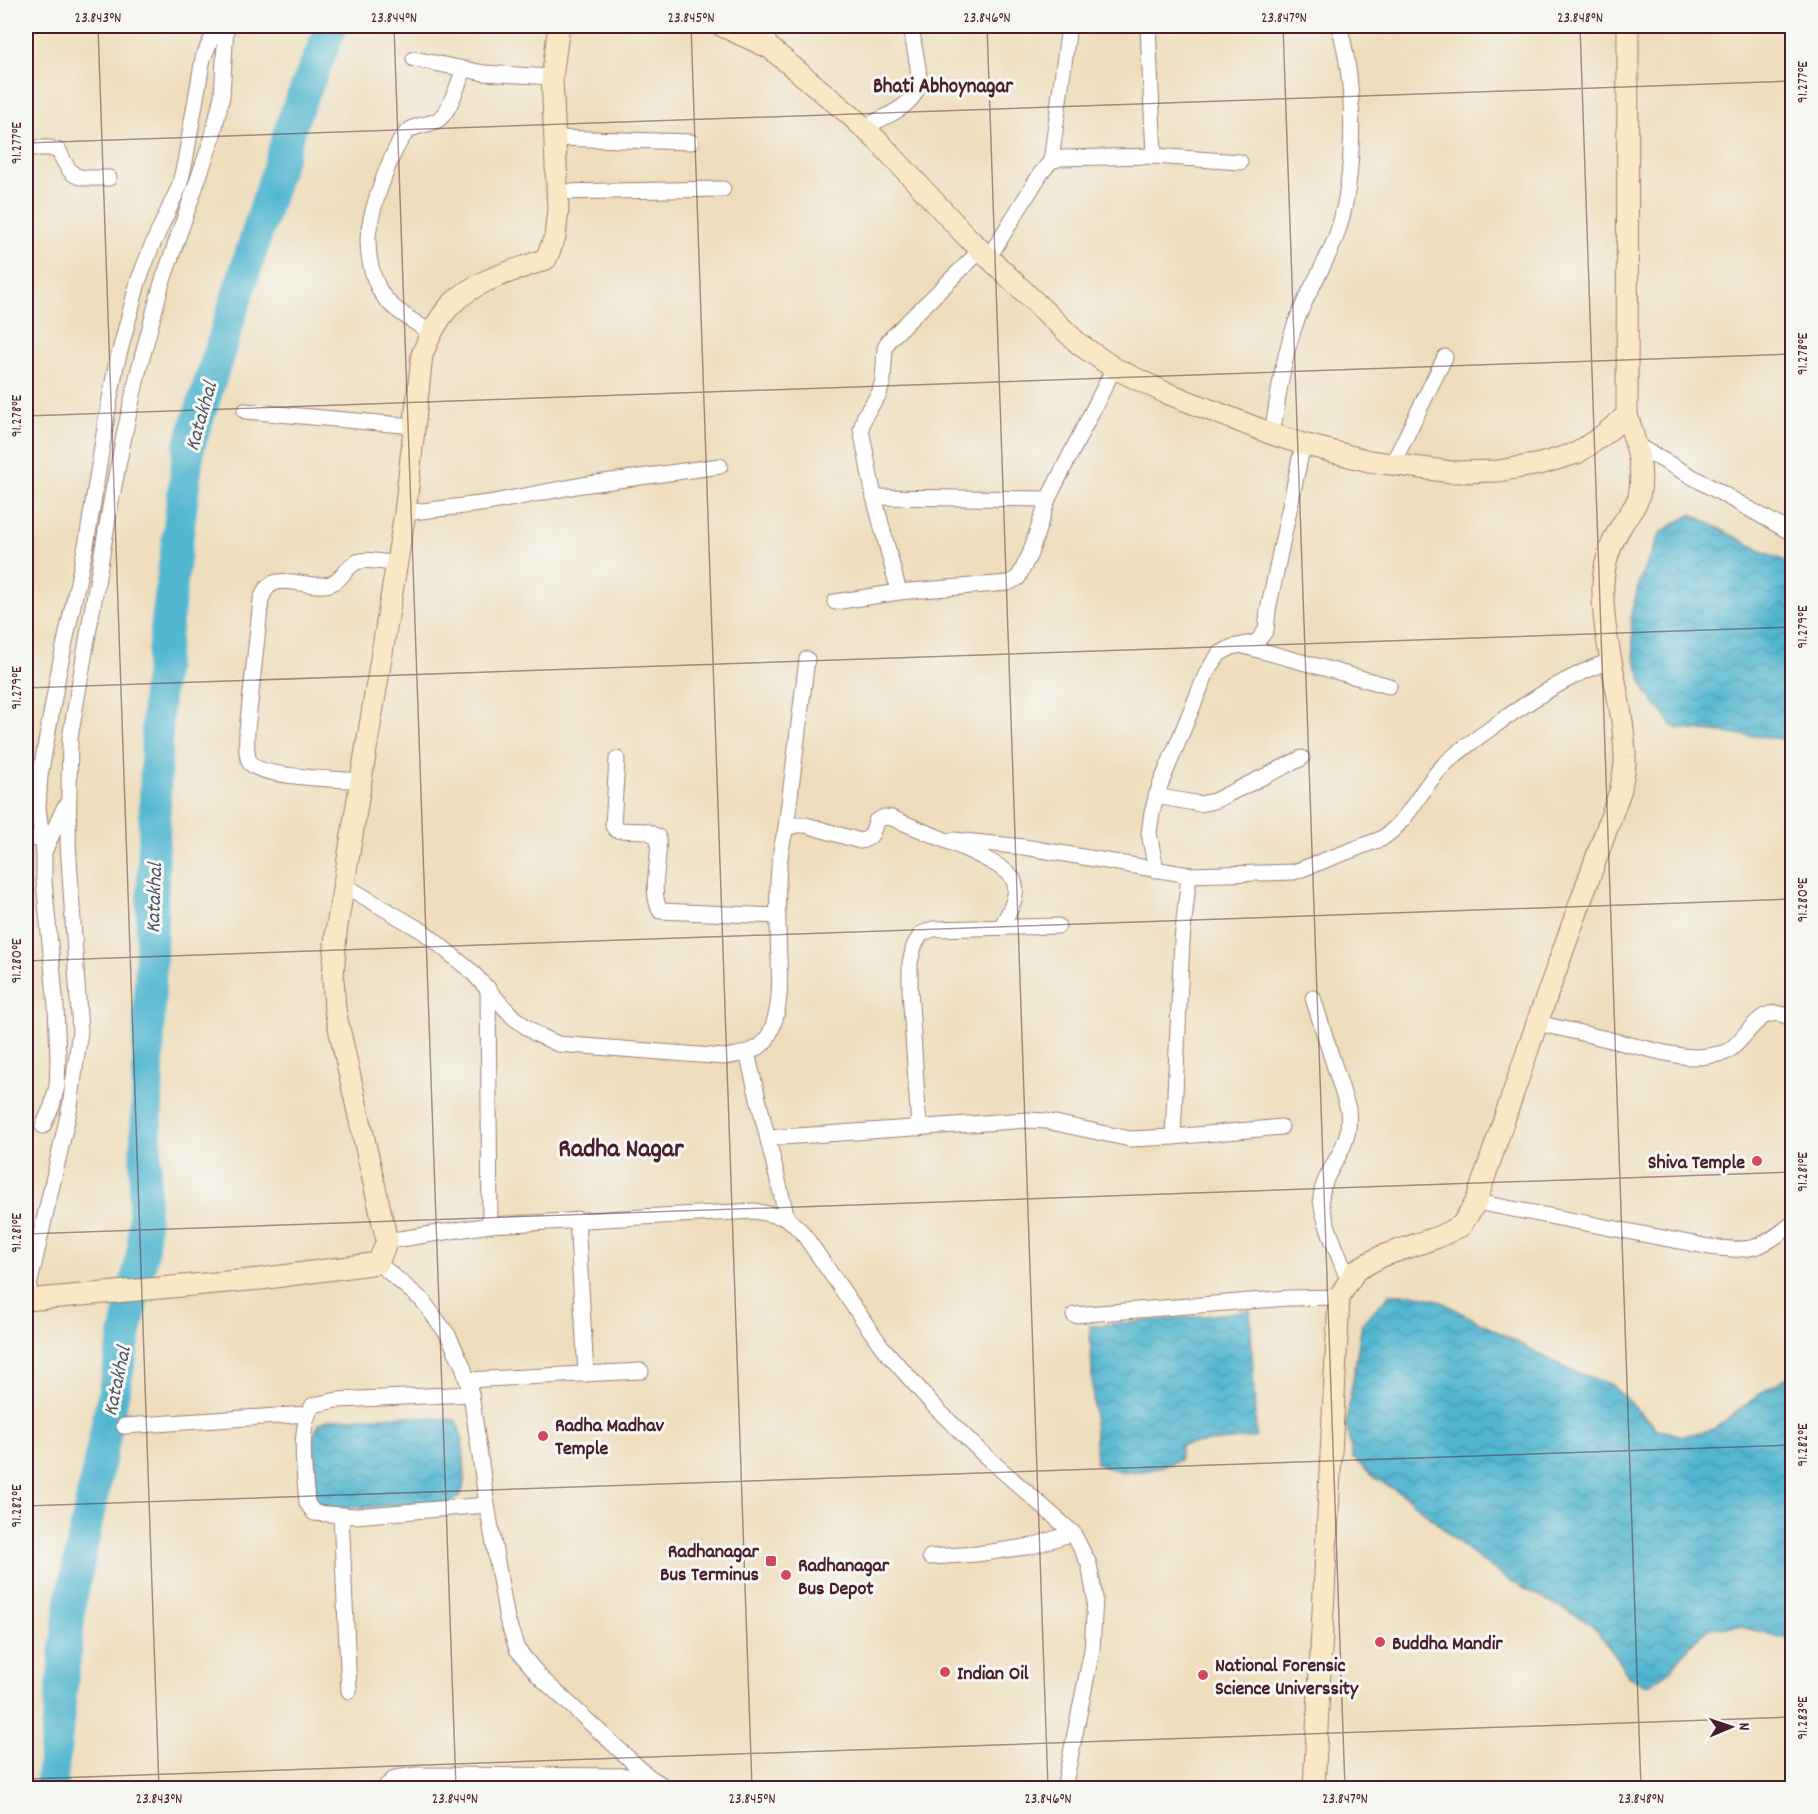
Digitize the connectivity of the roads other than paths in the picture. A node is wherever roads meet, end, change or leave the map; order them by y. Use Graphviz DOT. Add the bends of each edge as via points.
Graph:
graph roads {
  1 [pos="221,26"];
  2 [pos="226,26"];
  3 [pos="559,26"];
  4 [pos="722,26"];
  5 [pos="764,26"];
  6 [pos="912,26"];
  7 [pos="1069,26"];
  8 [pos="1148,26"];
  9 [pos="1339,26"];
  10 [pos="1628,26"];
  11 [pos="770,48"];
  12 [pos="414,59"];
  13 [pos="464,70"];
  14 [pos="552,77"];
  15 [pos="863,128"];
  16 [pos="555,138"];
  17 [pos="691,142"];
  18 [pos="26,148"];
  19 [pos="1154,156"];
  20 [pos="1051,161"];
  21 [pos="1239,162"];
  22 [pos="109,178"];
  23 [pos="723,189"];
  24 [pos="557,192"];
  25 [pos="985,253"];
  26 [pos="431,333"];
  27 [pos="1445,357"];
  28 [pos="1114,368"];
  29 [pos="244,411"];
  30 [pos="1628,415"];
  31 [pos="413,426"];
  32 [pos="1272,434"];
  33 [pos="1303,444"];
  34 [pos="1636,445"];
  35 [pos="1392,465"];
  36 [pos="720,466"];
  37 [pos="874,497"];
  38 [pos="1048,499"];
  39 [pos="405,513"];
  40 [pos="1792,533"];
  41 [pos="397,564"];
  42 [pos="899,592"];
  43 [pos="835,602"];
  44 [pos="1241,645"];
  45 [pos="807,660"];
  46 [pos="1610,661"];
  47 [pos="1389,686"];
  48 [pos="1302,758"];
  49 [pos="617,759"];
  50 [pos="361,781"];
  51 [pos="1156,796"];
  52 [pos="68,800"];
  53 [pos="786,828"];
  54 [pos="26,837"];
  55 [pos="942,839"];
  56 [pos="43,846"];
  57 [pos="1156,870"];
  58 [pos="1188,875"];
  59 [pos="344,885"];
  60 [pos="778,916"];
  61 [pos="1058,926"];
  62 [pos="1001,927"];
  63 [pos="488,988"];
  64 [pos="1313,998"];
  65 [pos="1792,1018"];
  66 [pos="1537,1023"];
  67 [pos="747,1053"];
  68 [pos="43,1126"];
  69 [pos="1281,1127"];
  70 [pos="919,1128"];
  71 [pos="1173,1137"];
  72 [pos="768,1138"];
  73 [pos="1476,1202"];
  74 [pos="787,1218"];
  75 [pos="577,1219"];
  76 [pos="1792,1224"];
  77 [pos="490,1225"];
  78 [pos="387,1241"];
  79 [pos="378,1263"];
  80 [pos="1344,1289"];
  81 [pos="26,1300"];
  82 [pos="1074,1315"];
  83 [pos="641,1371"];
  84 [pos="586,1374"];
  85 [pos="469,1387"];
  86 [pos="307,1414"];
  87 [pos="124,1426"];
  88 [pos="487,1505"];
  89 [pos="341,1515"];
  90 [pos="1073,1533"];
  91 [pos="930,1557"];
  92 [pos="349,1691"];
  93 [pos="648,1776"];
  94 [pos="387,1786"];
  95 [pos="667,1788"];
  96 [pos="1064,1788"];
  97 [pos="1314,1788"];
  1 -- 56 [label="street" via="203,58 179,187 138,282 116,366 87,540 42,767 38,808"];
  2 -- 52 [label="street" via="222,96 213,139 161,286 114,485 70,738"];
  3 -- 14 [label="street"];
  4 -- 11 [label="street"];
  5 -- 11 [label="street"];
  6 -- 15 [label="street" via="919,70 916,94 899,109"];
  7 -- 20 [label="street"];
  8 -- 19 [label="street"];
  9 -- 32 [label="street" via="1347,62 1351,129 1342,218 1294,327"];
  10 -- 30 [label="street"];
  11 -- 15 [label="street"];
  12 -- 13 [label="street"];
  13 -- 14 [label="street"];
  13 -- 26 [label="street" via="444,115 414,127 399,143 371,220 368,240 379,291"];
  14 -- 16 [label="street"];
  15 -- 25 [label="street"];
  16 -- 17 [label="street"];
  16 -- 24 [label="street"];
  18 -- 22 [label="street" via="59,151 74,175"];
  19 -- 20 [label="street"];
  19 -- 21 [label="street"];
  20 -- 25 [label="street"];
  23 -- 24 [label="street"];
  24 -- 26 [label="street" via="555,237 546,259 474,286 452,303"];
  25 -- 28 [label="street" via="1079,344"];
  25 -- 37 [label="street" via="890,339 885,348 879,394 861,429"];
  26 -- 31 [label="street" via="422,355"];
  27 -- 35 [label="street"];
  28 -- 32 [label="street"];
  28 -- 38 [label="street"];
  29 -- 31 [label="street"];
  30 -- 34 [label="street"];
  30 -- 35 [label="street" via="1577,453 1540,464 1498,471 1451,472"];
  31 -- 39 [label="street"];
  32 -- 33 [label="street"];
  33 -- 35 [label="street"];
  33 -- 44 [label="street" via="1266,630 1257,642"];
  34 -- 40 [label="street"];
  34 -- 46 [label="street" via="1642,472 1638,498 1607,555 1603,582"];
  36 -- 39 [label="street"];
  37 -- 38 [label="street"];
  37 -- 42 [label="street"];
  38 -- 42 [label="street" via="1018,579"];
  39 -- 41 [label="street"];
  41 -- 50 [label="street"];
  41 -- 50 [label="street" via="354,563 341,578 321,585 270,583 261,600 247,730 250,762 275,774"];
  42 -- 43 [label="street"];
  44 -- 47 [label="street"];
  44 -- 51 [label="street" via="1219,654 1207,672"];
  45 -- 53 [label="street"];
  46 -- 58 [label="street" via="1536,696 1462,748 1428,782 1393,832 1381,839 1294,872"];
  46 -- 66 [label="street" via="1626,759 1621,789"];
  48 -- 51 [label="street" via="1214,801 1200,804"];
  49 -- 60 [label="street" via="613,826 616,830 646,831 658,837 656,892 660,911"];
  50 -- 59 [label="street"];
  51 -- 57 [label="street" via="1149,833"];
  52 -- 56 [label="street"];
  52 -- 81 [label="street" via="80,1031 70,1107"];
  53 -- 55 [label="street" via="806,825 860,841 868,840 876,821 884,817"];
  53 -- 60 [label="street" via="781,843"];
  54 -- 56 [label="street"];
  55 -- 57 [label="street" via="1024,847"];
  55 -- 62 [label="street" via="1006,870 1014,879 1014,899"];
  56 -- 68 [label="street" via="58,1059 57,1086"];
  57 -- 58 [label="street"];
  58 -- 71 [label="street"];
  59 -- 63 [label="street" via="424,932"];
  59 -- 78 [label="street" via="336,932 335,1010"];
  60 -- 67 [label="street" via="776,1017 765,1042"];
  61 -- 62 [label="street"];
  62 -- 70 [label="street" via="933,929 921,934 914,946 910,989"];
  63 -- 67 [label="street" via="514,1018 558,1044 725,1057"];
  63 -- 77 [label="street"];
  64 -- 80 [label="street" via="1348,1109 1345,1142 1321,1198"];
  65 -- 66 [label="street" via="1774,1013 1759,1019 1727,1051 1706,1056 1654,1050"];
  66 -- 73 [label="street"];
  67 -- 72 [label="street"];
  69 -- 71 [label="street"];
  70 -- 71 [label="street" via="1027,1120 1130,1139"];
  70 -- 72 [label="street"];
  72 -- 74 [label="street"];
  73 -- 76 [label="street" via="1739,1251 1775,1238"];
  73 -- 80 [label="street" via="1461,1226 1382,1256 1356,1270"];
  74 -- 75 [label="street" via="755,1211"];
  74 -- 90 [label="street" via="802,1233 882,1347 936,1408"];
  75 -- 77 [label="street"];
  75 -- 84 [label="street"];
  77 -- 78 [label="street"];
  78 -- 79 [label="street"];
  79 -- 81 [label="street" via="260,1279"];
  79 -- 85 [label="street" via="422,1300 448,1335"];
  80 -- 82 [label="street" via="1289,1298"];
  80 -- 97 [label="street"];
  83 -- 84 [label="street"];
  84 -- 85 [label="street"];
  85 -- 86 [label="street" via="324,1402 313,1405"];
  85 -- 88 [label="street"];
  86 -- 87 [label="street"];
  86 -- 89 [label="street" via="307,1503 314,1513"];
  88 -- 89 [label="street"];
  88 -- 93 [label="street" via="507,1618 518,1649 540,1677"];
  89 -- 92 [label="street"];
  90 -- 91 [label="street" via="1032,1546"];
  90 -- 96 [label="street" via="1089,1564 1095,1598 1092,1650"];
  93 -- 94 [label="street" via="416,1775 395,1778"];
  93 -- 95 [label="street"];
}
